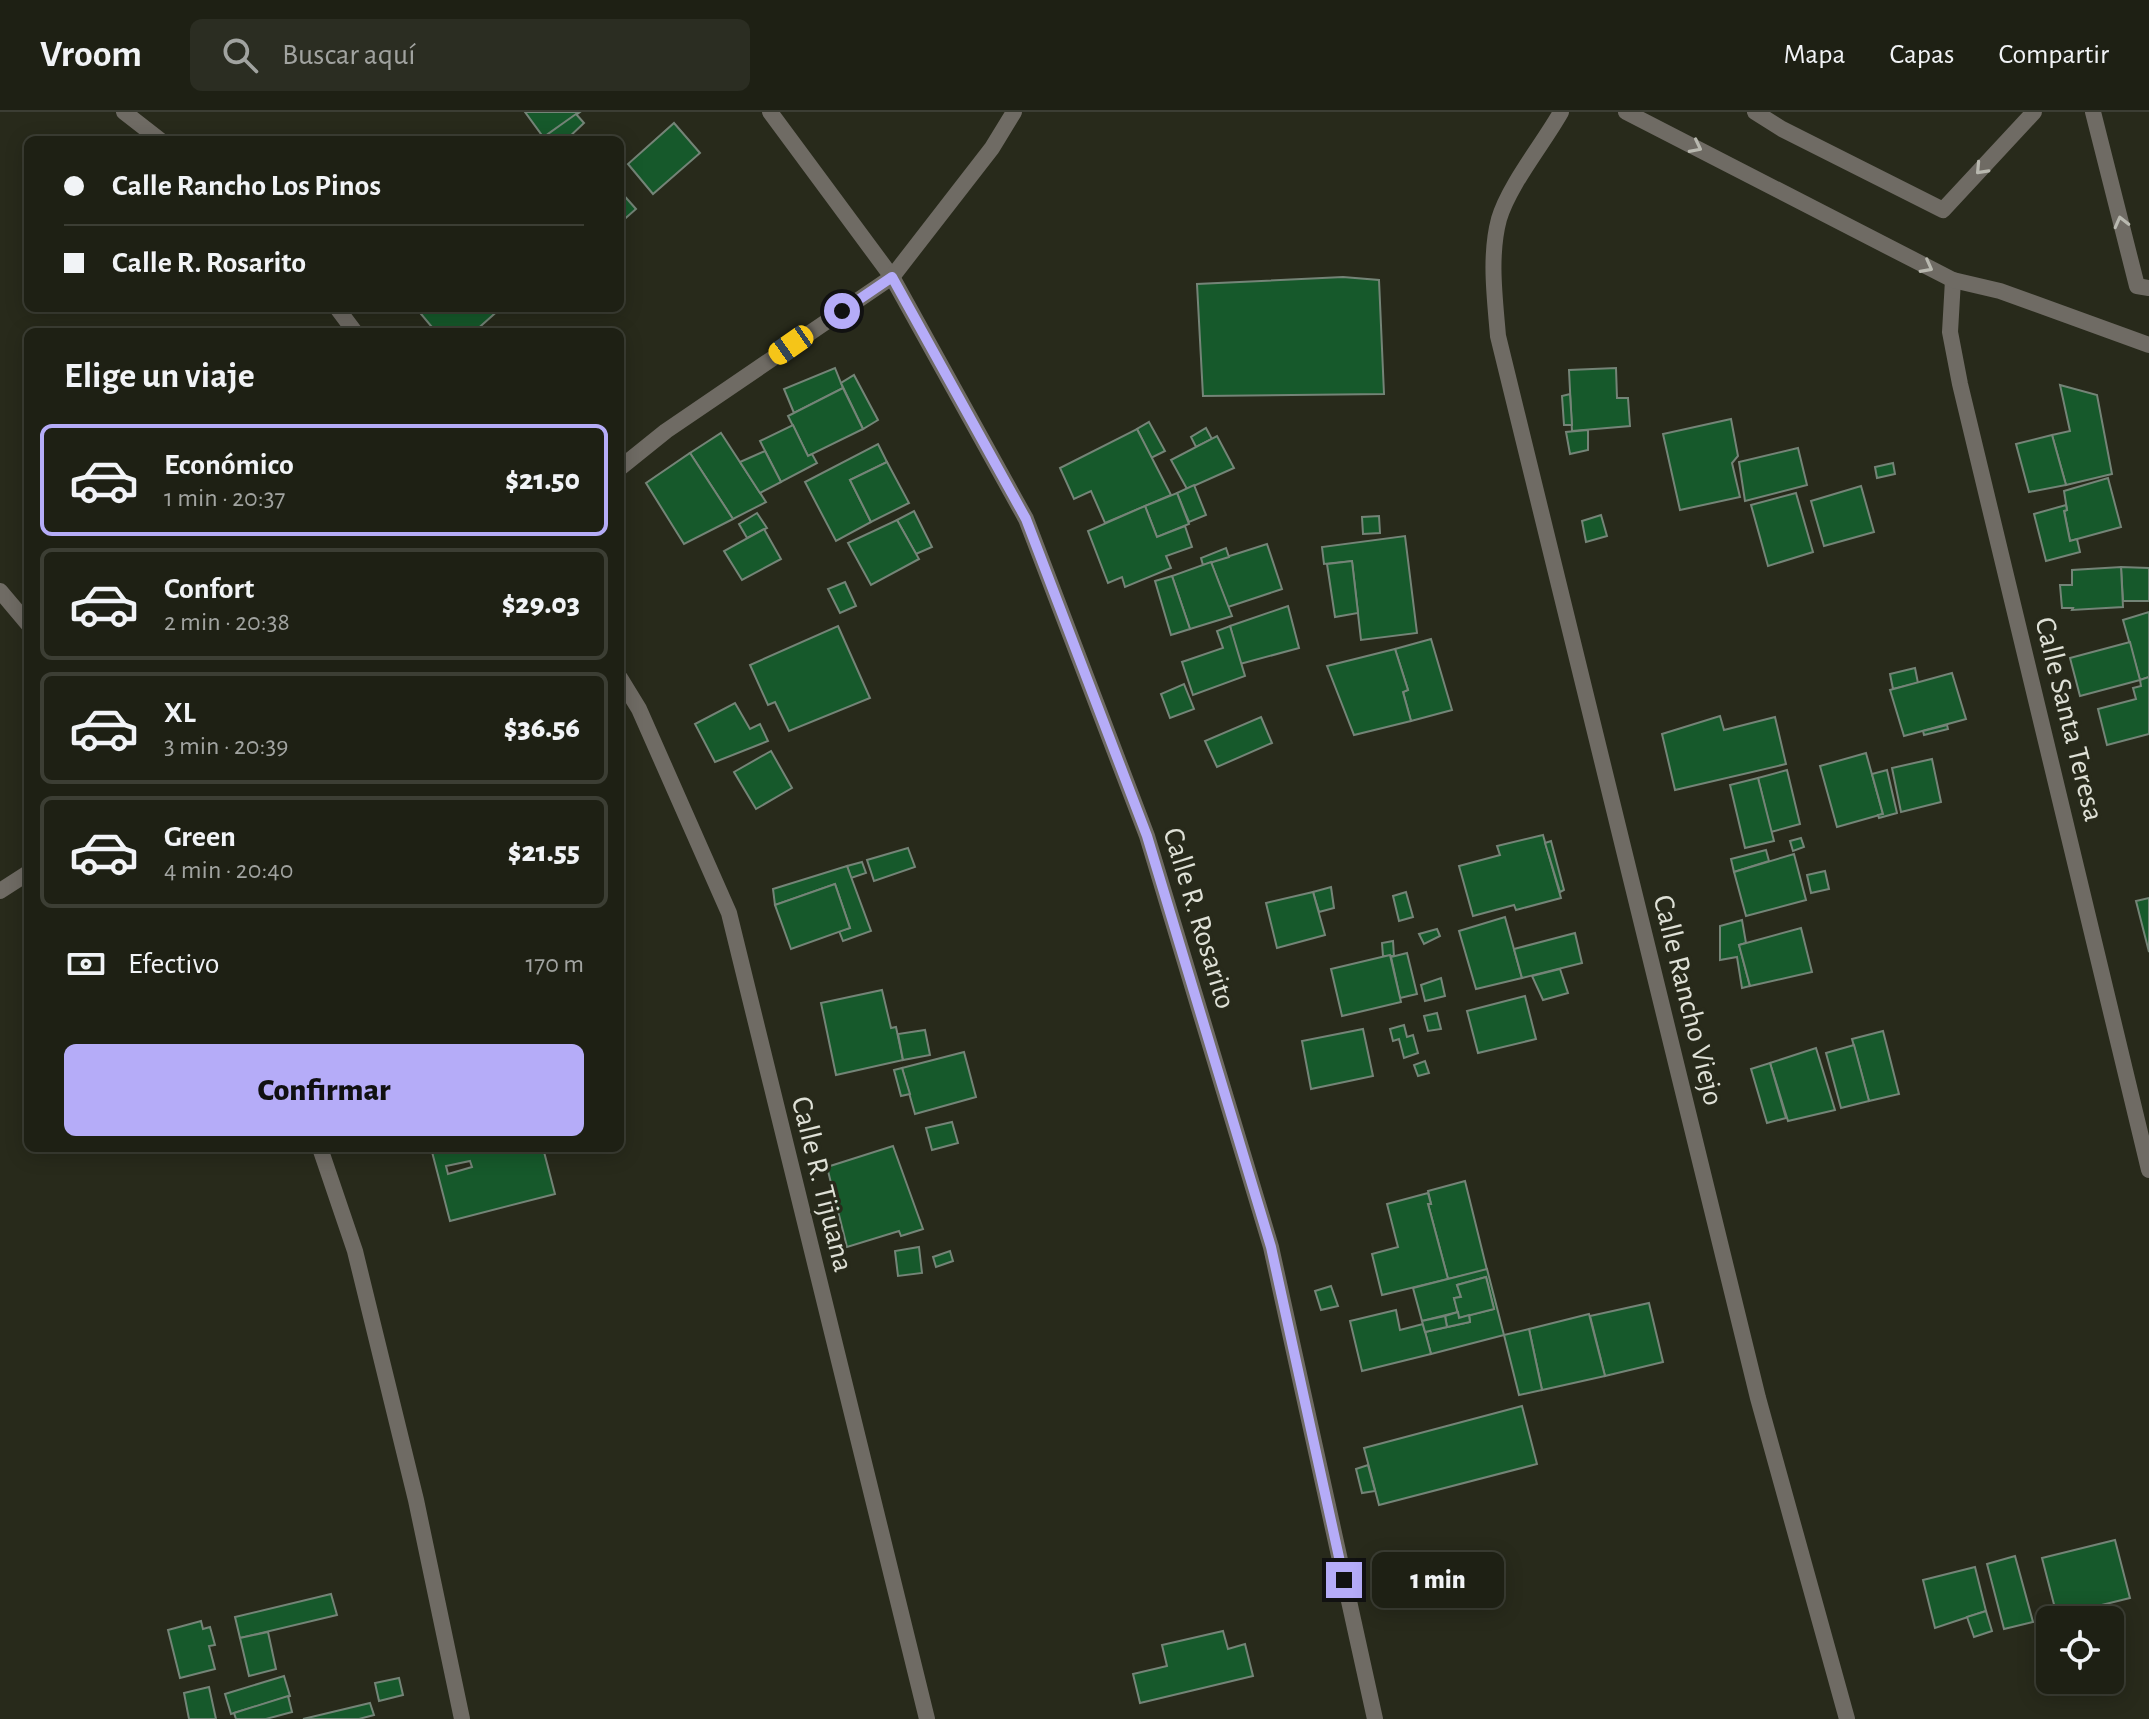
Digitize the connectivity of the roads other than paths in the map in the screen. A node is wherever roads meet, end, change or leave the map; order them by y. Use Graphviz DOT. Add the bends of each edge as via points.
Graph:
graph roads {
  1 [pos="124,112"];
  2 [pos="770,112"];
  3 [pos="1014,112"];
  4 [pos="1561,112"];
  5 [pos="1626,112"];
  6 [pos="1755,112"];
  7 [pos="2034,112"];
  8 [pos="2093,112"];
  9 [pos="155,136"];
  10 [pos="892,277"];
  11 [pos="1953,280"];
  12 [pos="2149,288"];
  13 [pos="2149,345"];
  14 [pos="624,465"];
  15 [pos="0,591"];
  16 [pos="24,619"];
  17 [pos="624,685"];
  18 [pos="24,876"];
  19 [pos="0,891"];
  20 [pos="321,1152"];
  21 [pos="2149,1170"];
  22 [pos="462,1719"];
  23 [pos="927,1719"];
  24 [pos="1375,1719"];
  25 [pos="1847,1719"];
  1 -- 9 [label="street"];
  2 -- 10 [label="street, Calle R. Rosarito"];
  3 -- 10 [label="street"];
  4 -- 25 [label="street, Calle Rancho Viejo" via="1499,217 1498,336 1758,1398"];
  5 -- 11 [label="street, one-way"];
  7 -- 6 [label="street, one-way" via="1943,210"];
  12 -- 8 [label="street, one-way" via="2137,286"];
  10 -- 14 [label="street"];
  10 -- 24 [label="street, Calle R. Rosarito" via="1026,519 1147,836 1271,1247"];
  11 -- 13 [label="street" via="2000,291"];
  11 -- 21 [label="street, Calle Santa Teresa" via="1950,332 1960,384"];
  15 -- 16 [label="street"];
  17 -- 23 [label="street, Calle R. Tijuana" via="729,913"];
  18 -- 19 [label="street"];
  20 -- 22 [label="street" via="355,1251"];
}
